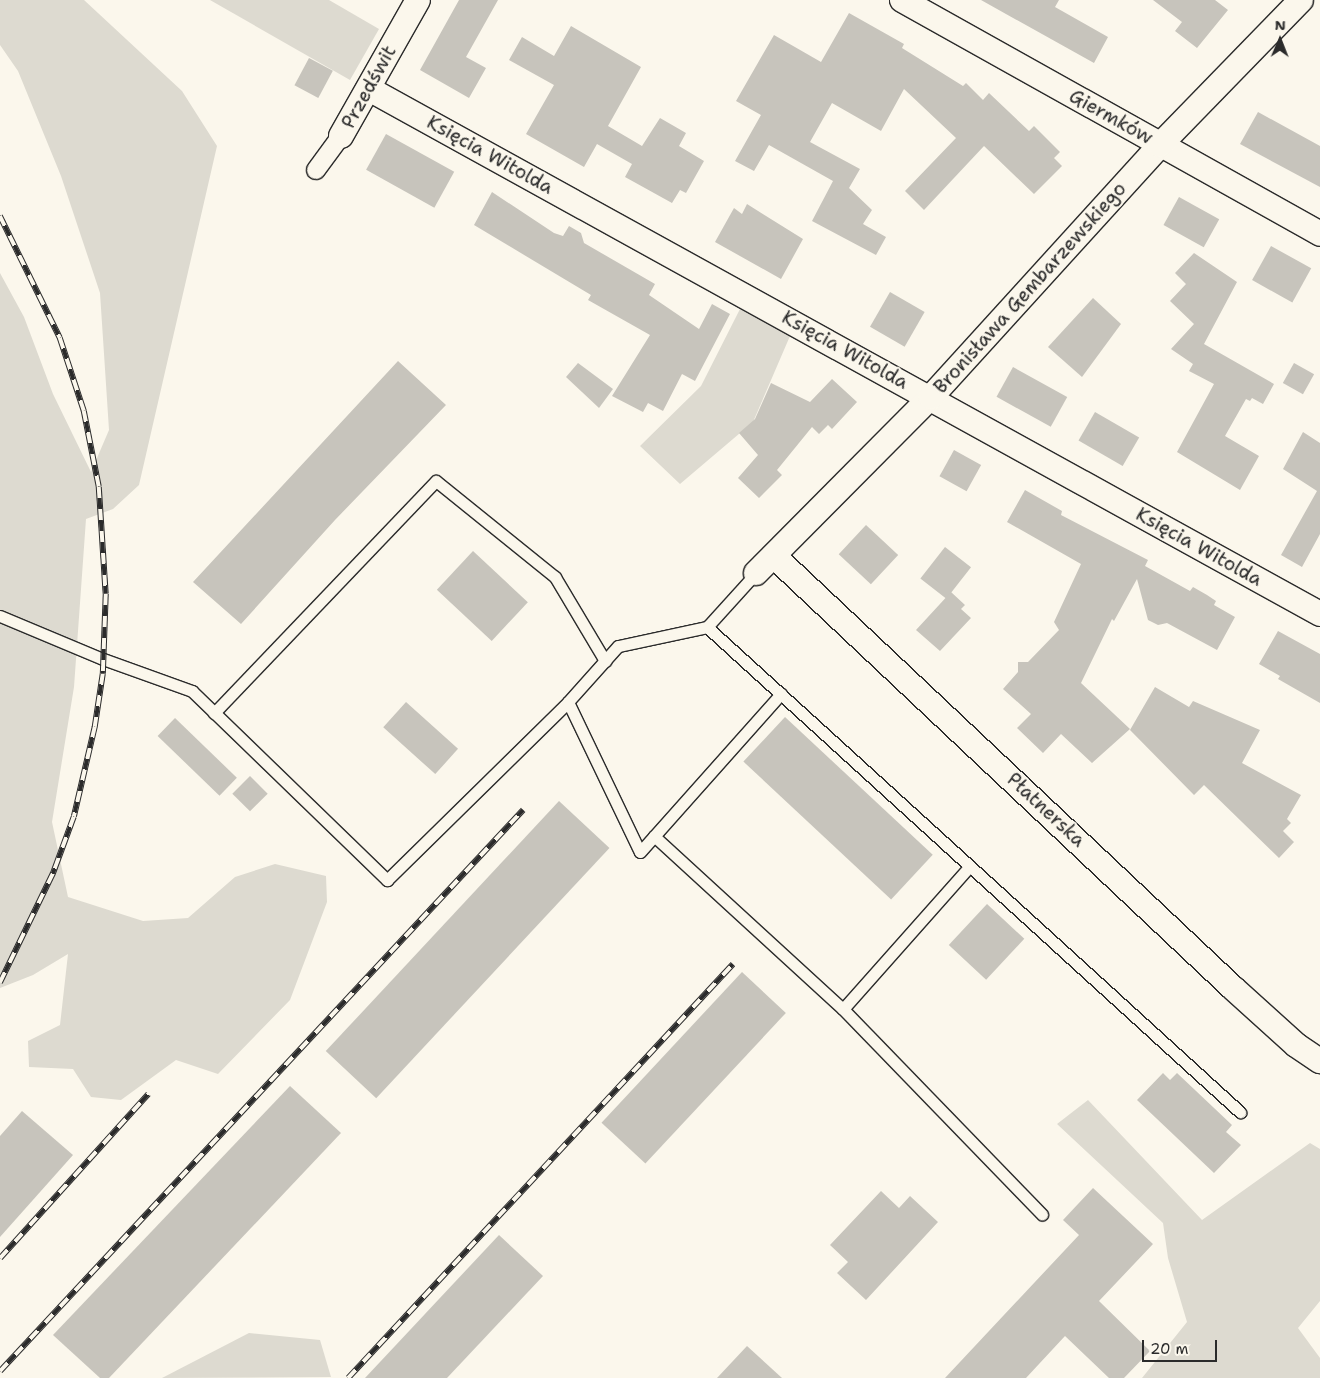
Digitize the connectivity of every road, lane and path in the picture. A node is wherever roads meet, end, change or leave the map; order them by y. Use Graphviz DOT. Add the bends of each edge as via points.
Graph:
graph roads {
  1 [pos="418,0"];
  2 [pos="902,0"];
  3 [pos="1302,0"];
  4 [pos="369,89"];
  5 [pos="341,136"];
  6 [pos="1160,145"];
  7 [pos="316,170"];
  8 [pos="1320,234"];
  9 [pos="931,397"];
  10 [pos="775,557"];
  11 [pos="756,573"];
  12 [pos="1320,614"];
  13 [pos="0,616"];
  14 [pos="707,627"];
  15 [pos="605,661"];
  16 [pos="781,694"];
  17 [pos="568,702"];
  18 [pos="214,713"];
  19 [pos="654,836"];
  20 [pos="970,866"];
  21 [pos="843,1009"];
  22 [pos="1320,1061"];
  23 [pos="1240,1112"];
  24 [pos="1042,1214"];
  1 -- 4 [label="street, Przedświt"];
  2 -- 6 [label="street, Giermków"];
  3 -- 6 [label="street, Bronisława Gembarzewskiego"];
  4 -- 5 [label="street, Przedświt"];
  4 -- 9 [label="street, Księcia Witolda"];
  5 -- 7 [label="street, Przedświt"];
  6 -- 8 [label="street, Giermków"];
  6 -- 9 [label="street, Bronisława Gembarzewskiego"];
  9 -- 10 [label="street, Bronisława Gembarzewskiego"];
  9 -- 12 [label="street, Księcia Witolda"];
  10 -- 11 [label="street, Bronisława Gembarzewskiego"];
  10 -- 22 [label="street, Płatnerska" via="1233,988 1296,1045"];
  11 -- 14 [label="lane"];
  13 -- 18 [label="lane" via="103,659 192,691"];
  14 -- 15 [label="lane" via="618,646"];
  14 -- 16 [label="lane"];
  15 -- 17 [label="lane"];
  15 -- 18 [label="lane" via="555,577 436,481"];
  16 -- 19 [label="lane"];
  16 -- 20 [label="lane"];
  17 -- 18 [label="lane" via="387,880"];
  17 -- 19 [label="lane" via="640,852"];
  19 -- 21 [label="lane"];
  20 -- 21 [label="lane"];
  20 -- 23 [label="lane"];
  21 -- 24 [label="lane"];
}
